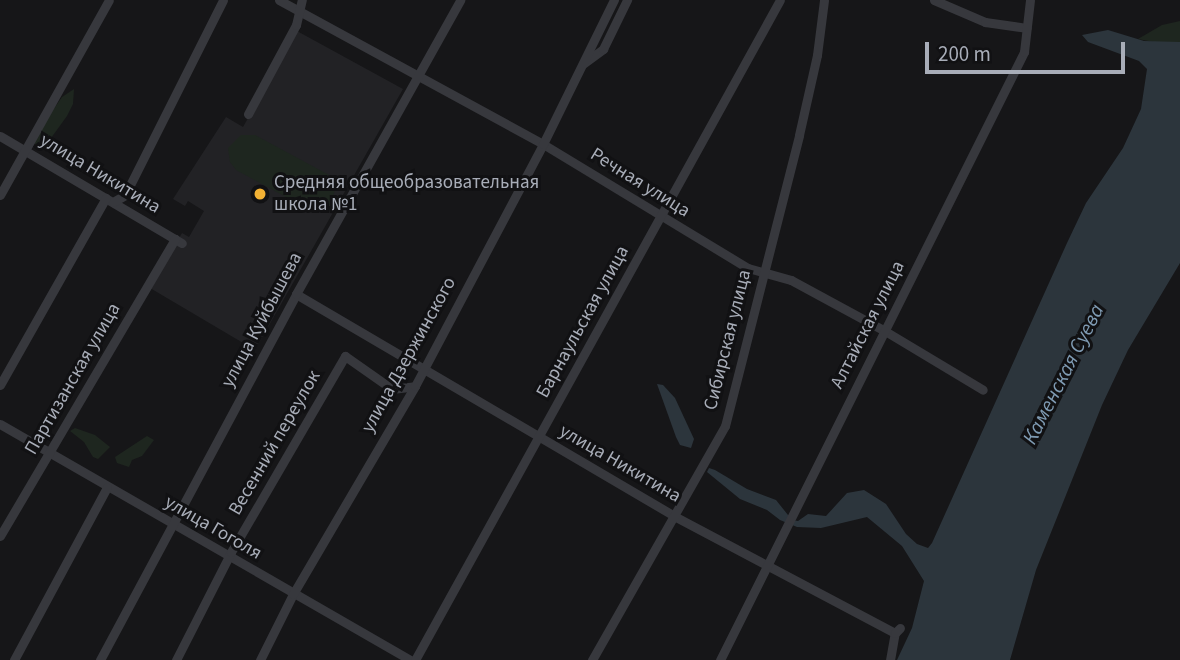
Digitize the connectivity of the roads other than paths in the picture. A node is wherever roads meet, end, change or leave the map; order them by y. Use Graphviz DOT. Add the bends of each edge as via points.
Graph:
graph roads {
  1 [pos="108,0"];
  2 [pos="223,0"];
  3 [pos="279,0"];
  4 [pos="302,0"];
  5 [pos="460,0"];
  6 [pos="614,0"];
  7 [pos="627,0"];
  8 [pos="780,0"];
  9 [pos="824,0"];
  10 [pos="934,0"];
  11 [pos="1030,0"];
  12 [pos="301,12"];
  13 [pos="1027,28"];
  14 [pos="583,64"];
  15 [pos="417,75"];
  16 [pos="248,114"];
  17 [pos="0,136"];
  18 [pos="543,144"];
  19 [pos="25,150"];
  20 [pos="0,195"];
  21 [pos="110,200"];
  22 [pos="661,217"];
  23 [pos="179,241"];
  24 [pos="764,271"];
  25 [pos="296,294"];
  26 [pos="885,331"];
  27 [pos="422,369"];
  28 [pos="0,385"];
  29 [pos="415,386"];
  30 [pos="983,390"];
  31 [pos="0,424"];
  32 [pos="540,437"];
  33 [pos="50,453"];
  34 [pos="107,487"];
  35 [pos="674,516"];
  36 [pos="172,525"];
  37 [pos="0,536"];
  38 [pos="229,557"];
  39 [pos="768,565"];
  40 [pos="293,594"];
  41 [pos="15,660"];
  42 [pos="100,660"];
  43 [pos="176,660"];
  44 [pos="260,660"];
  45 [pos="413,660"];
  46 [pos="592,660"];
  47 [pos="720,660"];
  48 [pos="890,660"];
  1 -- 19 [label="street"];
  2 -- 21 [label="street" via="125,195"];
  3 -- 12 [label="street, Речная улица"];
  4 -- 12 [label="street"];
  5 -- 15 [label="street, улица Куйбышева"];
  6 -- 14 [label="street, улица Дзержинского"];
  7 -- 14 [label="street, улица Дзержинского" via="603,49"];
  8 -- 22 [label="street, Барнаульская улица"];
  9 -- 24 [label="street, Сибирская улица" via="817,55"];
  10 -- 13 [label="street" via="985,22"];
  11 -- 13 [label="street, Алтайская улица"];
  12 -- 15 [label="street, Речная улица"];
  12 -- 16 [label="street"];
  13 -- 26 [label="street, Алтайская улица" via="1024,52"];
  14 -- 18 [label="street, улица Дзержинского"];
  15 -- 18 [label="street, Речная улица"];
  15 -- 25 [label="street, улица Куйбышева"];
  17 -- 19 [label="street, улица Никитина"];
  18 -- 22 [label="street, Речная улица"];
  18 -- 27 [label="street, улица Дзержинского"];
  19 -- 20 [label="street"];
  19 -- 21 [label="street, улица Никитина"];
  21 -- 23 [label="street, улица Никитина"];
  21 -- 28 [label="street"];
  22 -- 24 [label="street, Речная улица" via="748,268"];
  22 -- 32 [label="street, Барнаульская улица"];
  23 -- 33 [label="street, Партизанская улица"];
  24 -- 26 [label="street, Речная улица" via="791,280"];
  24 -- 35 [label="street, Сибирская улица" via="725,426"];
  25 -- 27 [label="street, улица Никитина"];
  25 -- 36 [label="street, улица Куйбышева"];
  26 -- 30 [label="street, Речная улица"];
  26 -- 39 [label="street, Алтайская улица"];
  27 -- 29 [label="street, улица Дзержинского"];
  27 -- 32 [label="street, улица Никитина"];
  29 -- 38 [label="street, Весенний переулок" via="392,389 345,356"];
  29 -- 40 [label="street, улица Дзержинского"];
  31 -- 33 [label="street, улица Гоголя"];
  32 -- 35 [label="street, улица Никитина"];
  32 -- 45 [label="street, Барнаульская улица"];
  33 -- 34 [label="street, улица Гоголя"];
  33 -- 37 [label="street, Партизанская улица"];
  34 -- 36 [label="street, улица Гоголя"];
  34 -- 41 [label="street"];
  35 -- 39 [label="street, улица Никитина"];
  35 -- 46 [label="street, Сибирская улица"];
  36 -- 38 [label="street, улица Гоголя"];
  36 -- 42 [label="street, улица Куйбышева"];
  38 -- 40 [label="street, улица Гоголя"];
  38 -- 43 [label="street, Весенний переулок"];
  39 -- 47 [label="street, Алтайская улица"];
  39 -- 48 [label="street, улица Никитина" via="898,631"];
  40 -- 44 [label="street, улица Дзержинского"];
  40 -- 45 [label="street, улица Гоголя"];
}
